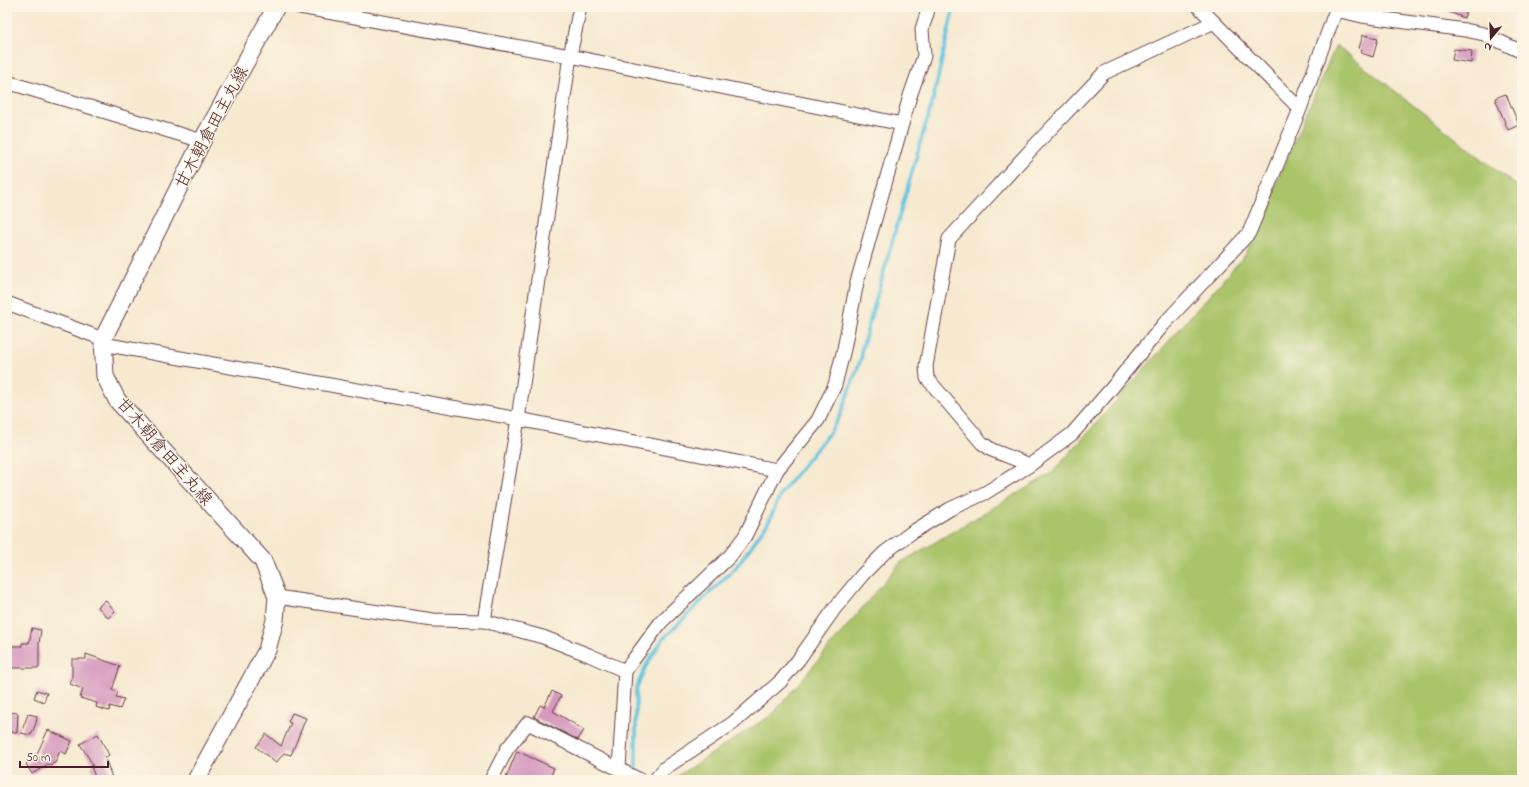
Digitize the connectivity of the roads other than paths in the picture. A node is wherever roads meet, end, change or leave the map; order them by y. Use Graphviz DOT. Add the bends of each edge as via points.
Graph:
graph roads {
  1 [pos="276,7"];
  2 [pos="300,7"];
  3 [pos="580,7"];
  4 [pos="929,7"];
  5 [pos="1199,7"];
  6 [pos="1337,8"];
  7 [pos="1214,22"];
  8 [pos="1522,52"];
  9 [pos="570,56"];
  10 [pos="7,82"];
  11 [pos="1300,109"];
  12 [pos="902,124"];
  13 [pos="202,141"];
  14 [pos="7,303"];
  15 [pos="103,342"];
  16 [pos="518,419"];
  17 [pos="1030,465"];
  18 [pos="777,470"];
  19 [pos="277,597"];
  20 [pos="484,621"];
  21 [pos="625,671"];
  22 [pos="620,769"];
  23 [pos="196,780"];
  24 [pos="491,780"];
  25 [pos="640,780"];
  26 [pos="655,780"];
  1 -- 13 [label="main road, 甘木朝倉田主丸線"];
  2 -- 9 [label="street"];
  3 -- 9 [label="street"];
  4 -- 12 [label="street" via="922,29 924,56"];
  5 -- 7 [label="street"];
  6 -- 8 [label="street" via="1362,16 1484,34"];
  6 -- 11 [label="street"];
  7 -- 11 [label="street"];
  7 -- 17 [label="street" via="1104,73 949,239 926,366 927,378 982,444"];
  9 -- 12 [label="street"];
  9 -- 16 [label="street"];
  10 -- 13 [label="street"];
  11 -- 17 [label="street" via="1248,233 1163,325 1072,434"];
  12 -- 18 [label="street" via="857,282 835,385 818,420"];
  13 -- 15 [label="main road, 甘木朝倉田主丸線"];
  14 -- 15 [label="street"];
  15 -- 16 [label="street"];
  15 -- 19 [label="main road, 甘木朝倉田主丸線" via="105,376 117,400 263,561"];
  16 -- 18 [label="street"];
  16 -- 20 [label="street"];
  17 -- 26 [label="street" via="986,493 950,509 884,553 835,608 800,659 781,681 733,723 665,768"];
  18 -- 21 [label="street" via="746,536 730,556 661,622"];
  19 -- 20 [label="street" via="433,620"];
  19 -- 23 [label="main road, 甘木朝倉田主丸線" via="275,620 267,650"];
  20 -- 21 [label="street" via="543,637"];
  21 -- 22 [label="street"];
  22 -- 24 [label="street" via="528,722 507,749"];
  22 -- 25 [label="street"];
}
